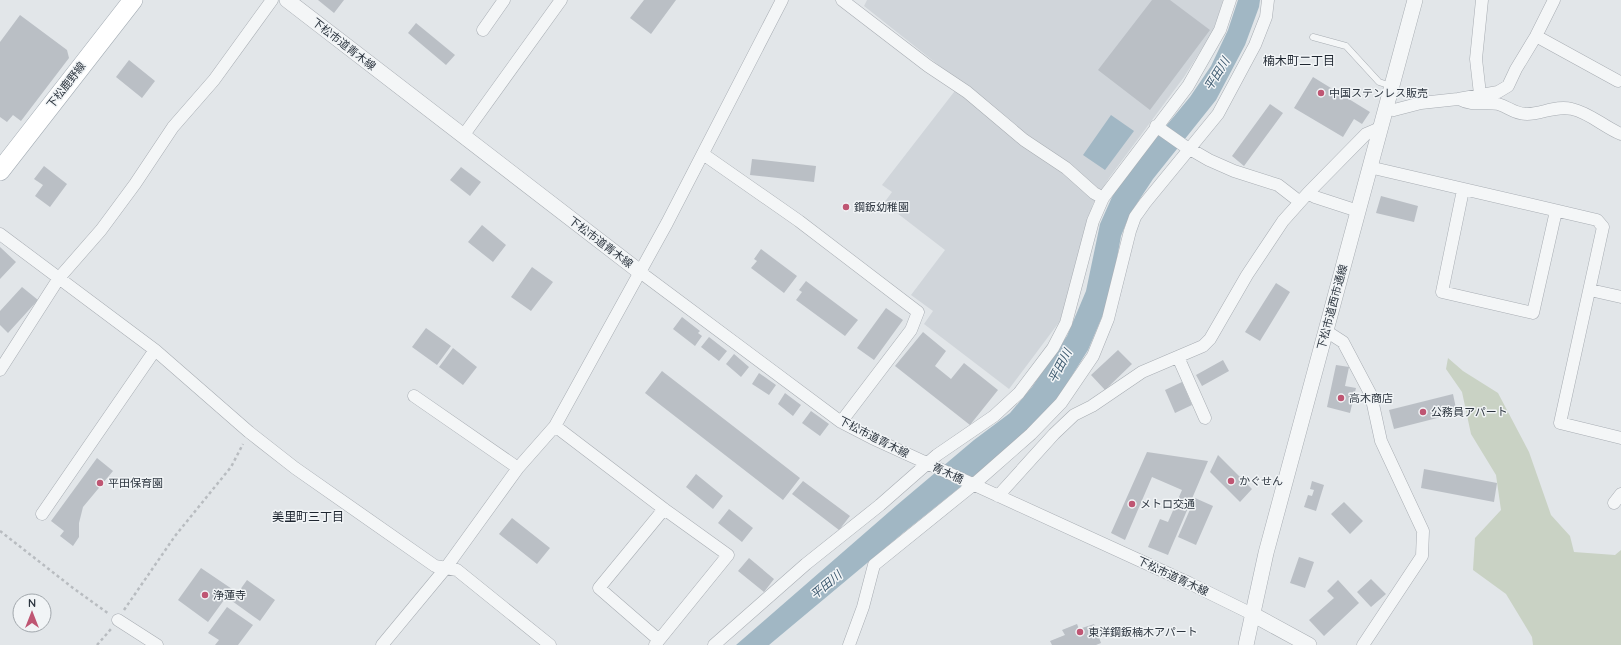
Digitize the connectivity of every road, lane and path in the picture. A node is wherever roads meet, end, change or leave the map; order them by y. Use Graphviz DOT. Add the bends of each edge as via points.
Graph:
graph roads {
  1 [pos="132,0"];
  2 [pos="272,0"];
  3 [pos="287,0"];
  4 [pos="504,0"];
  5 [pos="561,0"];
  6 [pos="782,0"];
  7 [pos="1230,0"];
  8 [pos="1268,0"];
  9 [pos="1415,0"];
  10 [pos="1482,0"];
  11 [pos="1554,0"];
  12 [pos="850,2"];
  13 [pos="483,30"];
  14 [pos="1536,36"];
  15 [pos="1313,37"];
  16 [pos="1618,82"];
  17 [pos="1391,86"];
  18 [pos="1480,94"];
  19 [pos="1458,99"];
  20 [pos="1385,109"];
  21 [pos="1159,128"];
  22 [pos="1380,128"];
  23 [pos="1621,134"];
  24 [pos="463,136"];
  25 [pos="1186,147"];
  26 [pos="703,154"];
  27 [pos="1369,167"];
  28 [pos="0,171"];
  29 [pos="1463,190"];
  30 [pos="1308,193"];
  31 [pos="1102,198"];
  32 [pos="1300,202"];
  33 [pos="1358,211"];
  34 [pos="1556,211"];
  35 [pos="0,234"];
  36 [pos="640,272"];
  37 [pos="59,278"];
  38 [pos="1590,290"];
  39 [pos="1621,297"];
  40 [pos="1326,331"];
  41 [pos="155,350"];
  42 [pos="1178,357"];
  43 [pos="0,370"];
  44 [pos="414,396"];
  45 [pos="1205,418"];
  46 [pos="841,422"];
  47 [pos="555,426"];
  48 [pos="249,432"];
  49 [pos="1621,438"];
  50 [pos="930,465"];
  51 [pos="518,468"];
  52 [pos="970,484"];
  53 [pos="998,496"];
  54 [pos="664,509"];
  55 [pos="42,514"];
  56 [pos="0,530"];
  57 [pos="445,569"];
  58 [pos="1252,614"];
  59 [pos="118,620"];
  60 [pos="657,643"];
  61 [pos="97,645"];
  62 [pos="157,645"];
  63 [pos="382,645"];
  64 [pos="550,645"];
  65 [pos="714,645"];
  66 [pos="849,645"];
  67 [pos="1246,645"];
  68 [pos="1309,645"];
  69 [pos="1363,645"];
  1 -- 28 [label="main road, 下松鹿野線"];
  2 -- 37 [label="street" via="214,80 173,127 101,230"];
  3 -- 24 [label="street, 下松市道青木線"];
  4 -- 13 [label="street"];
  5 -- 24 [label="street"];
  6 -- 26 [label="street"];
  7 -- 21 [label="street" via="1220,30 1188,86"];
  8 -- 25 [label="street" via="1266,17 1234,87 1218,114"];
  9 -- 17 [label="street, 下松市道西市通線"];
  10 -- 18 [label="street" via="1476,59"];
  11 -- 14 [label="street"];
  12 -- 31 [label="street" via="928,66 967,92 1024,140 1066,168"];
  14 -- 16 [label="street"];
  14 -- 18 [label="street" via="1508,86 1498,92"];
  15 -- 17 [label="lane" via="1346,46 1379,82"];
  17 -- 20 [label="street, 下松市道西市通線"];
  18 -- 19 [label="street"];
  19 -- 20 [label="street" via="1421,103 1394,110"];
  19 -- 23 [label="street" via="1473,104 1496,104 1516,113 1572,108"];
  20 -- 22 [label="street, 下松市道西市通線"];
  21 -- 25 [label="street"];
  21 -- 31 [label="street"];
  22 -- 27 [label="street, 下松市道西市通線"];
  22 -- 30 [label="street" via="1366,134"];
  24 -- 36 [label="street, 下松市道青木線"];
  25 -- 32 [label="street" via="1234,171 1278,185"];
  25 -- 52 [label="street" via="1135,218 1108,319 1093,356 1061,403 1031,434"];
  26 -- 36 [label="street"];
  26 -- 46 [label="street" via="799,221 918,312 911,330"];
  27 -- 29 [label="street"];
  27 -- 33 [label="street, 下松市道西市通線"];
  29 -- 34 [label="street"];
  29 -- 34 [label="street" via="1442,292 1510,308 1533,313"];
  30 -- 32 [label="street"];
  30 -- 33 [label="street"];
  31 -- 50 [label="street" via="1093,221 1066,323 1053,348 1019,393 994,416 937,455"];
  32 -- 42 [label="street" via="1272,236 1246,275 1210,339 1203,346"];
  33 -- 40 [label="street, 下松市道西市通線"];
  34 -- 38 [label="street" via="1597,220 1603,227"];
  35 -- 37 [label="street"];
  36 -- 46 [label="street, 下松市道青木線"];
  36 -- 47 [label="street"];
  37 -- 41 [label="street"];
  37 -- 43 [label="street"];
  38 -- 39 [label="street"];
  38 -- 49 [label="street" via="1560,423"];
  40 -- 58 [label="street, 下松市道西市通線"];
  40 -- 69 [label="street" via="1343,342 1371,395 1381,441 1423,531 1422,556"];
  41 -- 48 [label="street"];
  41 -- 55 [label="street"];
  42 -- 45 [label="street"];
  42 -- 53 [label="street" via="1132,377 1092,406 1074,415"];
  44 -- 51 [label="street"];
  46 -- 50 [label="street, 下松市道青木線"];
  47 -- 51 [label="street"];
  47 -- 54 [label="street"];
  48 -- 57 [label="street" via="301,473 435,566"];
  48 -- 59 [label="path" via="231,467 175,536"];
  50 -- 52 [label="street, 青木橋"];
  50 -- 65 [label="street" via="806,564"];
  51 -- 57 [label="street"];
  52 -- 53 [label="street, 下松市道青木線"];
  52 -- 66 [label="street" via="874,565 863,607"];
  53 -- 58 [label="street, 下松市道青木線"];
  54 -- 60 [label="street" via="599,588"];
  54 -- 60 [label="street" via="728,555"];
  56 -- 59 [label="path"];
  57 -- 63 [label="street"];
  57 -- 64 [label="street" via="457,570"];
  58 -- 67 [label="street, 下松市道西市通線"];
  58 -- 68 [label="street, 下松市道青木線"];
  59 -- 61 [label="path"];
  59 -- 62 [label="street"];
}
